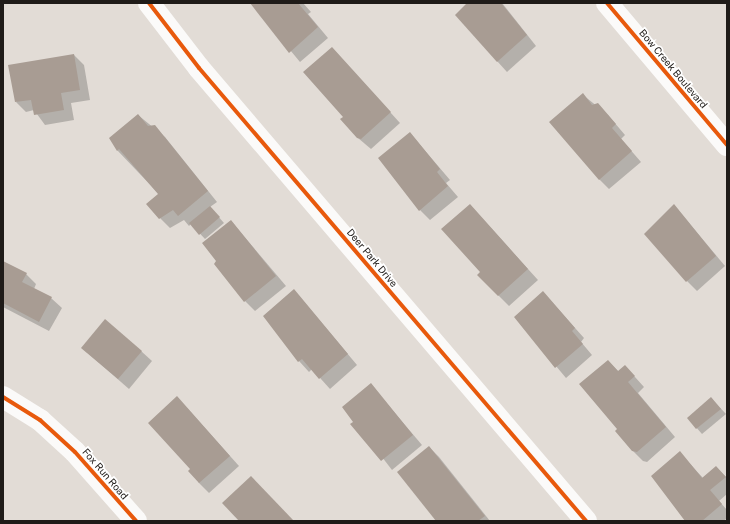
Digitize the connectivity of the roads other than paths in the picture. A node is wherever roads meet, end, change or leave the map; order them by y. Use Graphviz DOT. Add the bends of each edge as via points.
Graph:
graph roads {
  1 [pos="149,3"];
  2 [pos="607,3"];
  3 [pos="727,145"];
  4 [pos="3,397"];
  5 [pos="136,521"];
  6 [pos="586,521"];
  1 -- 6 [label="street, Deer Park Drive" via="199,68"];
  2 -- 3 [label="street, Bow Creek Boulevard"];
  4 -- 5 [label="street, Fox Run Road" via="40,420 75,452"];
}
